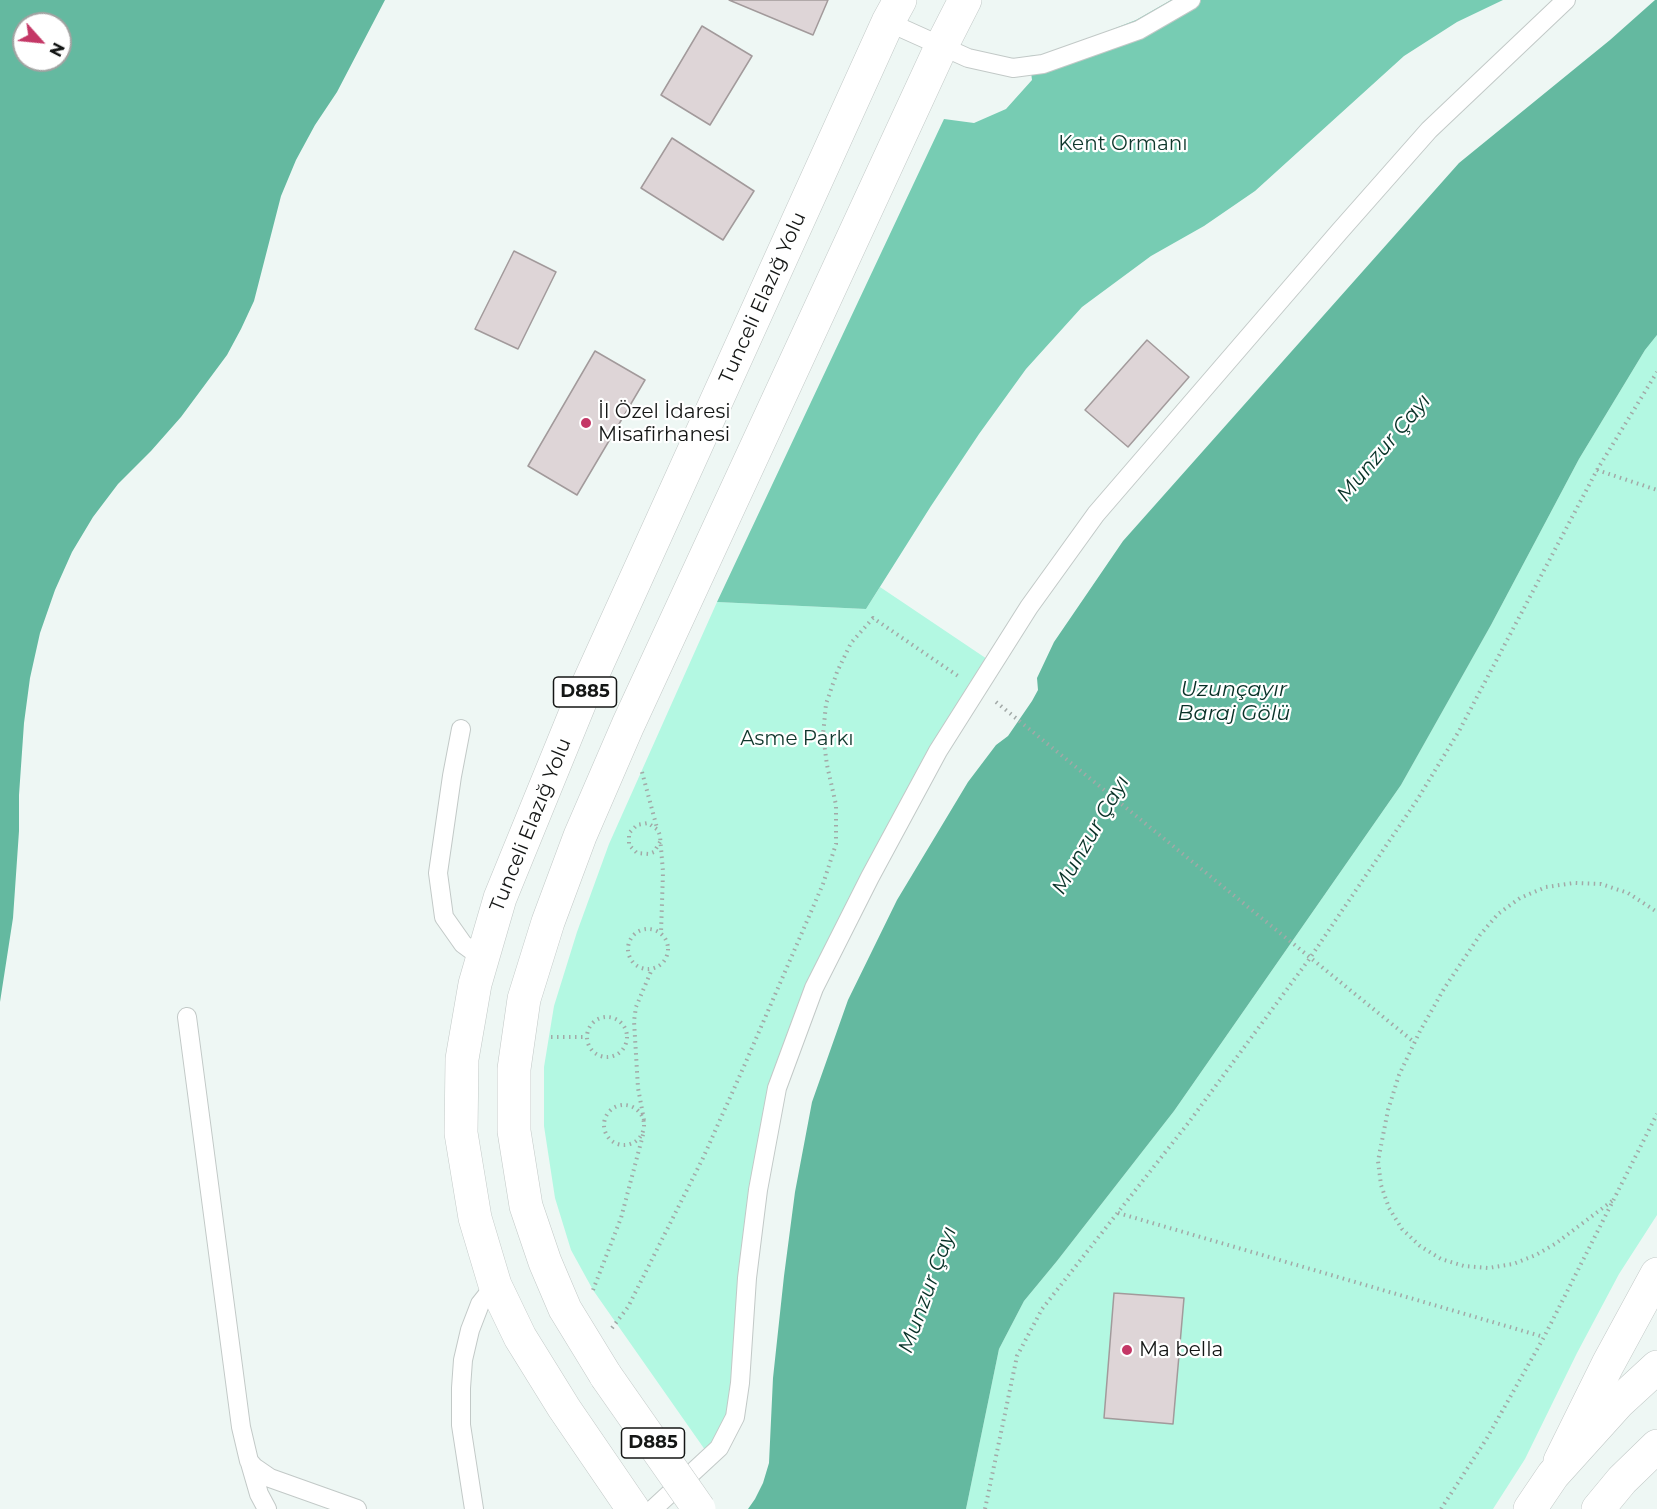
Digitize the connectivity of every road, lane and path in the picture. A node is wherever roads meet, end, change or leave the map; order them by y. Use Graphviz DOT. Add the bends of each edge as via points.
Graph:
graph roads {
  1 [pos="965,0"];
  2 [pos="1191,0"];
  3 [pos="1566,0"];
  4 [pos="894,11"];
  5 [pos="941,47"];
  6 [pos="1657,372"];
  7 [pos="1597,470"];
  8 [pos="1657,490"];
  9 [pos="977,689"];
  10 [pos="628,725"];
  11 [pos="461,729"];
  12 [pos="658,830"];
  13 [pos="660,842"];
  14 [pos="1657,912"];
  15 [pos="661,933"];
  16 [pos="482,958"];
  17 [pos="1310,958"];
  18 [pos="652,969"];
  19 [pos="187,1017"];
  20 [pos="627,1033"];
  21 [pos="633,1033"];
  22 [pos="1414,1042"];
  23 [pos="1657,1114"];
  24 [pos="644,1120"];
  25 [pos="644,1131"];
  26 [pos="1612,1201"];
  27 [pos="1118,1213"];
  28 [pos="1657,1274"];
  29 [pos="495,1285"];
  30 [pos="572,1320"];
  31 [pos="1544,1337"];
  32 [pos="598,1362"];
  33 [pos="1657,1367"];
  34 [pos="1657,1446"];
  35 [pos="249,1461"];
  36 [pos="1553,1474"];
  37 [pos="267,1509"];
  38 [pos="357,1509"];
  39 [pos="474,1509"];
  40 [pos="633,1509"];
  41 [pos="653,1509"];
  42 [pos="699,1509"];
  43 [pos="985,1509"];
  44 [pos="1441,1509"];
  45 [pos="1530,1509"];
  46 [pos="1598,1509"];
  1 -- 5 [label="main road, D885"];
  2 -- 5 [label="lane" via="1139,30 1043,64 1013,68"];
  3 -- 9 [label="lane" via="1429,130 1096,514 1029,607"];
  4 -- 5 [label="lane"];
  4 -- 16 [label="main road, Tunceli Elazığ Yolu / D885" via="580,702 500,898"];
  5 -- 10 [label="main road, D885"];
  6 -- 7 [label="path"];
  7 -- 8 [label="path"];
  7 -- 17 [label="path" via="1459,731"];
  9 -- 17 [label="path" via="1002,705"];
  9 -- 32 [label="path" via="873,618 851,644 826,704 823,735 836,805 836,844 823,884 731,1095 654,1257 628,1307 609,1332"];
  9 -- 41 [label="lane" via="938,751 814,988 777,1088 755,1212 735,1417 719,1448"];
  10 -- 12 [label="path"];
  10 -- 30 [label="main road, D885" via="548,922 524,999 514,1069 514,1131 526,1206 545,1262"];
  11 -- 16 [label="lane" via="438,873 444,917 463,944"];
  12 -- 13 [label="path"];
  12 -- 13 [label="path" via="648,823 637,825 628,839 632,849 643,855 654,852"];
  13 -- 15 [label="path"];
  14 -- 22 [label="path" via="1628,893 1601,885 1546,887 1520,898 1498,914 1480,935"];
  15 -- 18 [label="path" via="668,954"];
  15 -- 18 [label="path" via="647,928 629,940 628,955 632,961 637,967"];
  16 -- 29 [label="main road, Tunceli Elazığ Yolu / D885" via="462,1059 461,1133 475,1218"];
  17 -- 22 [label="path"];
  17 -- 27 [label="path"];
  18 -- 21 [label="path" via="636,1007"];
  19 -- 35 [label="lane" via="241,1427"];
  20 -- 20 [label="path" via="619,1020 605,1016 592,1023 586,1036 598,1055 613,1057 624,1047"];
  20 -- 21 [label="path"];
  21 -- 24 [label="path"];
  22 -- 26 [label="path" via="1388,1110 1378,1161 1389,1208 1402,1229 1420,1246 1441,1259 1464,1266 1513,1264 1555,1244"];
  23 -- 26 [label="path"];
  24 -- 25 [label="path"];
  24 -- 25 [label="path" via="635,1108 622,1105 609,1112 604,1125 608,1139 621,1146 635,1143"];
  25 -- 30 [label="path" via="609,1250 593,1290"];
  26 -- 31 [label="path"];
  27 -- 31 [label="path"];
  27 -- 43 [label="path" via="1042,1309 1017,1356"];
  28 -- 36 [label="main road"];
  29 -- 39 [label="lane" via="480,1304 470,1330 461,1378 461,1425"];
  29 -- 40 [label="main road, Tunceli Elazığ Yolu / D885" via="520,1337"];
  30 -- 32 [label="main road, D885"];
  31 -- 44 [label="path"];
  32 -- 42 [label="main road, D885, bridge"];
  33 -- 36 [label="main road"];
  34 -- 46 [label="main road"];
  35 -- 37 [label="lane"];
  35 -- 38 [label="lane" via="270,1478"];
  36 -- 45 [label="main road"];
}
